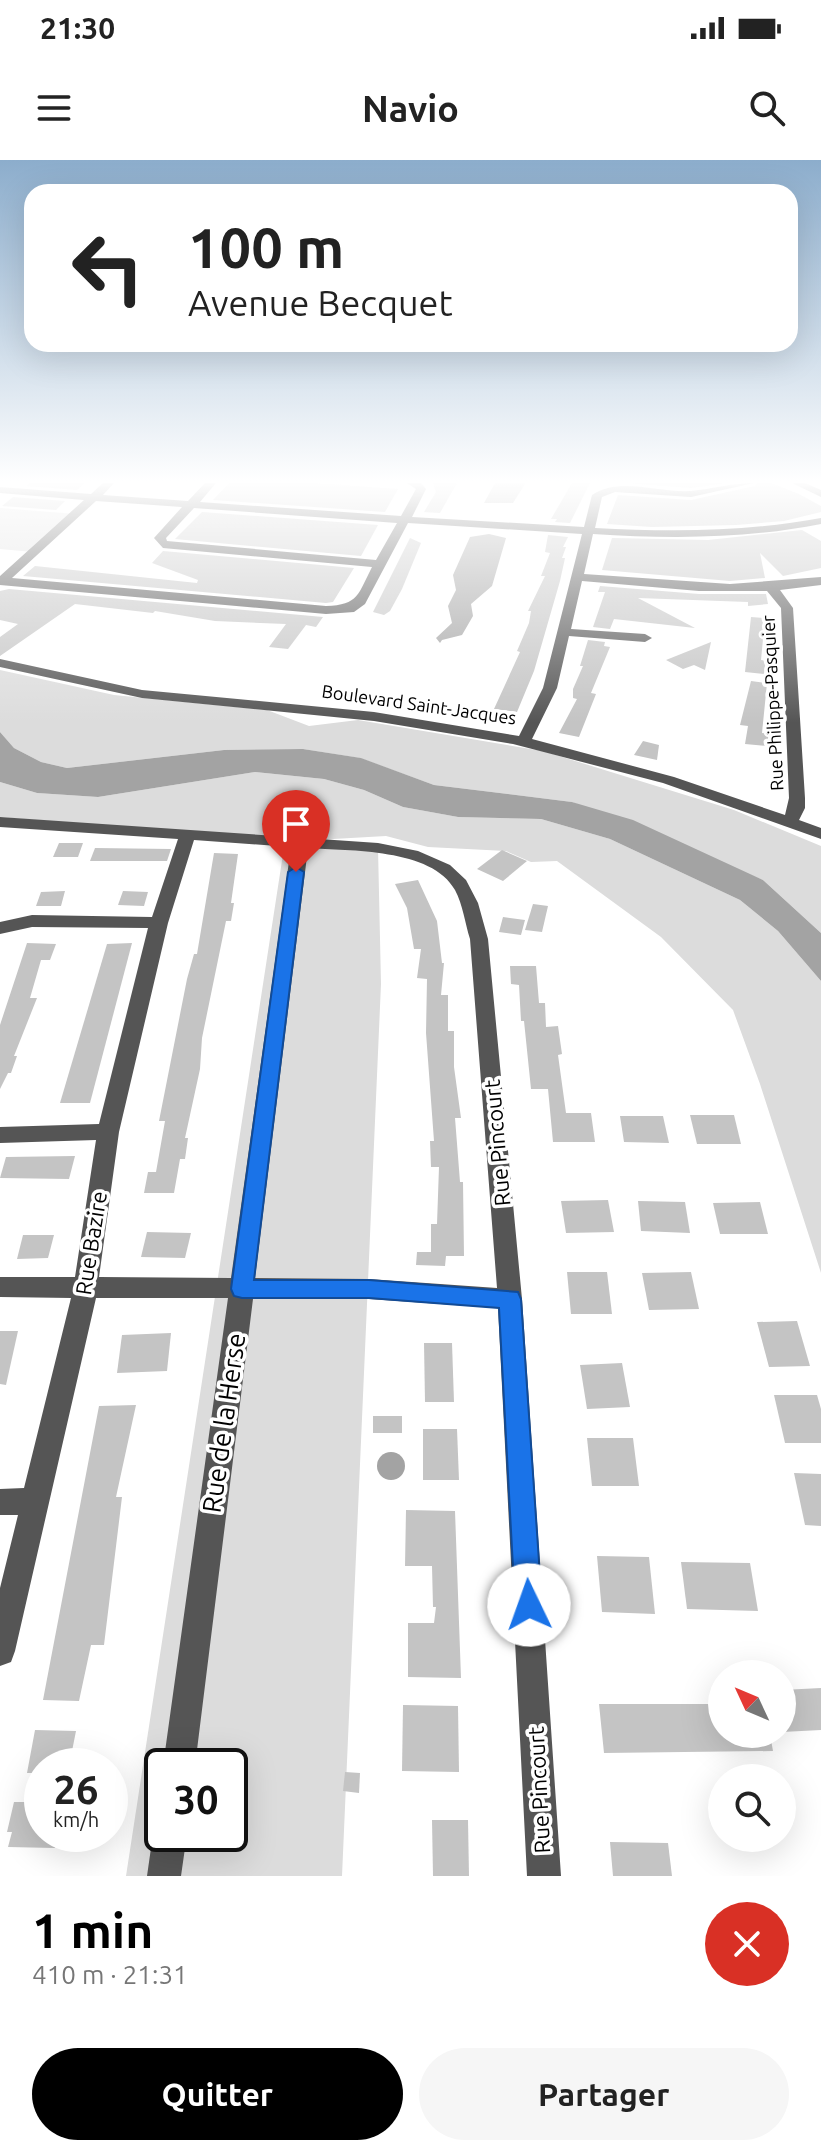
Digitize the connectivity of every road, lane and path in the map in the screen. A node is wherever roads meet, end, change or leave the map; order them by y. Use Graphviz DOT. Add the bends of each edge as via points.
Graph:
graph roads {
  1 [pos="21,563"];
  2 [pos="370,563"];
  3 [pos="580,563"];
  4 [pos="380,564"];
  5 [pos="577,577"];
  6 [pos="1,581"];
  7 [pos="821,581"];
  8 [pos="771,587"];
  9 [pos="564,632"];
  10 [pos="645,638"];
  11 [pos="0,663"];
  12 [pos="524,740"];
  13 [pos="0,822"];
  14 [pos="790,822"];
  15 [pos="821,834"];
  16 [pos="187,836"];
  17 [pos="300,842"];
  18 [pos="159,923"];
  19 [pos="0,928"];
  20 [pos="108,1132"];
  21 [pos="0,1135"];
  22 [pos="86,1286"];
  23 [pos="0,1287"];
  24 [pos="242,1289"];
  25 [pos="510,1299"];
  26 [pos="36,1501"];
  27 [pos="0,1502"];
  28 [pos="0,1651"];
  29 [pos="181,1748"];
  30 [pos="167,1852"];
  31 [pos="164,1876"];
  32 [pos="544,1876"];
  1 -- 6 [label="street"];
  2 -- 4 [label="street"];
  3 -- 5 [label="street"];
  4 -- 6 [label="street" via="360,601 339,610"];
  5 -- 8 [label="street"];
  5 -- 9 [label="street"];
  7 -- 8 [label="street"];
  8 -- 14 [label="street, Rue Philippe-Pasquier" via="787,608 797,798"];
  9 -- 10 [label="street"];
  9 -- 12 [label="street" via="550,688"];
  11 -- 12 [label="street, Boulevard Saint-Jacques" via="144,694 398,720"];
  12 -- 14 [label="street, Boulevard Saint-Jacques" via="669,779"];
  13 -- 16 [label="street, Rue Pincourt"];
  14 -- 15 [label="street, Boulevard Saint-Jacques"];
  16 -- 17 [label="street, Rue Pincourt"];
  16 -- 18 [label="street, Rue Bazire"];
  17 -- 24 [label="street, Rue de la Herse"];
  17 -- 25 [label="street, Rue Pincourt" via="414,855 460,884 479,939"];
  18 -- 19 [label="street" via="32,921"];
  18 -- 20 [label="street, Rue Bazire"];
  20 -- 21 [label="street"];
  20 -- 22 [label="street, Rue Bazire"];
  22 -- 23 [label="street"];
  22 -- 24 [label="street"];
  22 -- 26 [label="street, Rue Bazire"];
  24 -- 25 [label="street" via="369,1289"];
  24 -- 29 [label="street, Rue de la Herse"];
  25 -- 32 [label="street, Rue Pincourt"];
  26 -- 27 [label="street"];
  26 -- 28 [label="street, Rue Bazire"];
  30 -- 31 [label="street"];
}
